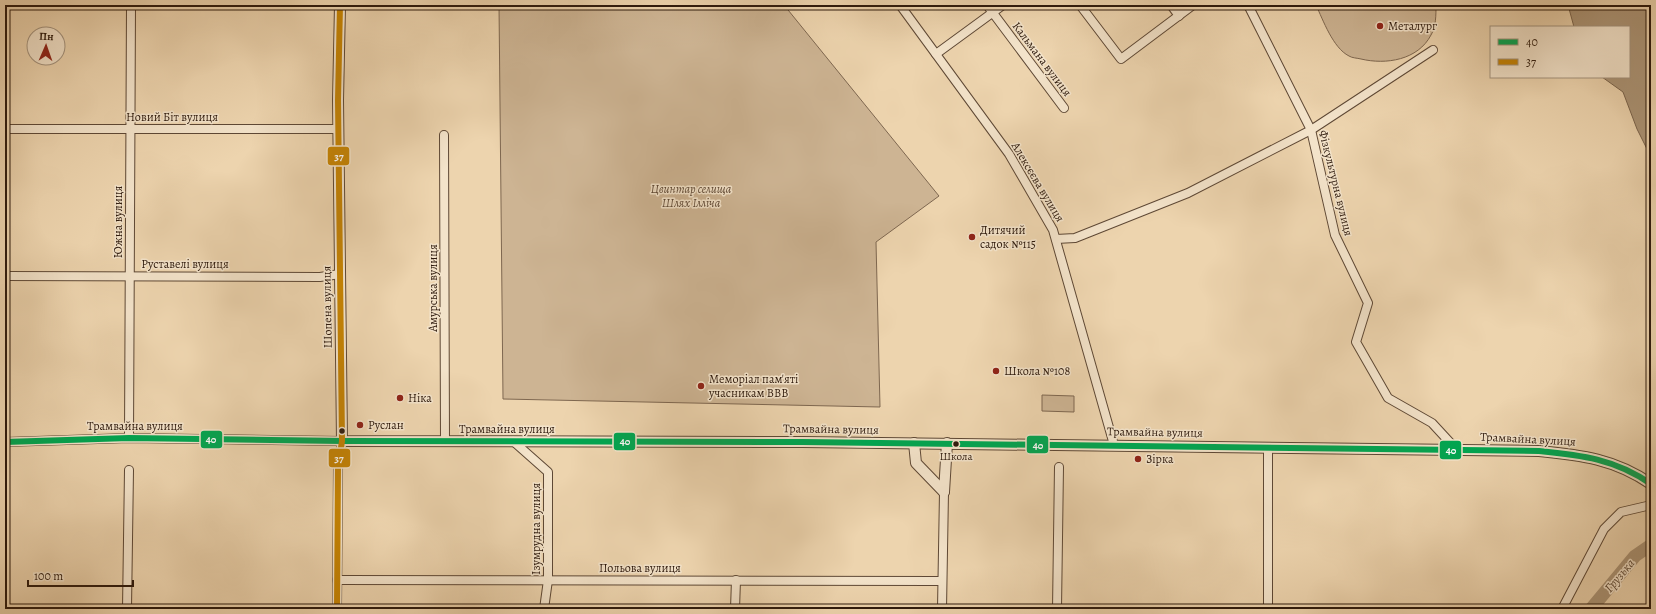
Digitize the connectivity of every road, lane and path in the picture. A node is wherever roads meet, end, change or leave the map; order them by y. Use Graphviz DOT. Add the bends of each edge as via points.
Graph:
graph roads {
  1 [pos="131,5"];
  2 [pos="340,5"];
  3 [pos="900,5"];
  4 [pos="987,5"];
  5 [pos="1003,5"];
  6 [pos="1080,5"];
  7 [pos="1171,5"];
  8 [pos="1193,5"];
  9 [pos="1248,5"];
  10 [pos="993,13"];
  11 [pos="1180,16"];
  12 [pos="1433,50"];
  13 [pos="936,54"];
  14 [pos="1064,108"];
  15 [pos="130,128"];
  16 [pos="5,129"];
  17 [pos="338,129"];
  18 [pos="1311,130"];
  19 [pos="444,135"];
  20 [pos="1056,240"];
  21 [pos="340,274"];
  22 [pos="5,276"];
  23 [pos="130,276"];
  24 [pos="129,438"];
  25 [pos="342,441"];
  26 [pos="5,442"];
  27 [pos="445,442"];
  28 [pos="513,442"];
  29 [pos="914,443"];
  30 [pos="947,443"];
  31 [pos="1114,445"];
  32 [pos="1268,446"];
  33 [pos="1456,449"];
  34 [pos="1059,467"];
  35 [pos="129,470"];
  36 [pos="1651,484"];
  37 [pos="944,492"];
  38 [pos="1651,505"];
  39 [pos="337,580"];
  40 [pos="548,580"];
  41 [pos="736,580"];
  42 [pos="942,581"];
  43 [pos="128,609"];
  44 [pos="337,609"];
  45 [pos="544,609"];
  46 [pos="735,609"];
  47 [pos="942,609"];
  48 [pos="1057,609"];
  49 [pos="1268,609"];
  50 [pos="1562,609"];
  1 -- 15 [label="street, Южна вулиця"];
  2 -- 17 [label="street, Шопена вулиця"];
  3 -- 13 [label="street, Алексєєва вулиця"];
  4 -- 10 [label="street, Кальмана вулиця"];
  5 -- 10 [label="street"];
  6 -- 11 [label="street" via="1121,59"];
  7 -- 11 [label="street"];
  8 -- 11 [label="street"];
  9 -- 18 [label="street, Фiзкультурна вулиця"];
  10 -- 13 [label="street"];
  10 -- 14 [label="street, Кальмана вулиця"];
  12 -- 18 [label="street"];
  13 -- 20 [label="street, Алексєєва вулиця" via="1009,154 1053,230"];
  15 -- 16 [label="street, Новий Біт вулиця"];
  15 -- 17 [label="street, Новий Біт вулиця"];
  15 -- 23 [label="street, Южна вулиця"];
  17 -- 21 [label="street, Шопена вулиця"];
  18 -- 20 [label="street" via="1188,193 1075,238"];
  18 -- 33 [label="street, Фiзкультурна вулиця" via="1335,235 1368,303 1356,342 1388,398 1432,423"];
  19 -- 27 [label="street, Амурська вулиця"];
  20 -- 31 [label="street, Алексєєва вулиця"];
  21 -- 23 [label="street, Руставелі вулиця" via="320,277"];
  21 -- 25 [label="street, Шопена вулиця"];
  22 -- 23 [label="street, Руставелі вулиця"];
  23 -- 24 [label="street, Южна вулиця"];
  24 -- 25 [label="street, Трамвайна вулиця"];
  24 -- 26 [label="street, Трамвайна вулиця"];
  25 -- 27 [label="street, Трамвайна вулиця"];
  25 -- 39 [label="street, Шопена вулиця" via="338,468"];
  27 -- 28 [label="street, Трамвайна вулиця"];
  28 -- 29 [label="street, Трамвайна вулиця"];
  28 -- 40 [label="street, Ізумрудна вулиця" via="548,472"];
  29 -- 30 [label="street, Трамвайна вулиця"];
  29 -- 37 [label="street" via="916,463"];
  30 -- 31 [label="street, Трамвайна вулиця"];
  30 -- 37 [label="street"];
  31 -- 32 [label="street, Трамвайна вулиця"];
  32 -- 33 [label="street, Трамвайна вулиця"];
  32 -- 49 [label="street"];
  33 -- 36 [label="street, Трамвайна вулиця" via="1581,455 1614,463"];
  34 -- 48 [label="street"];
  35 -- 43 [label="street"];
  37 -- 42 [label="street"];
  38 -- 50 [label="street" via="1621,512 1604,530"];
  39 -- 40 [label="street, Польова вулиця"];
  39 -- 44 [label="street, Шопена вулиця"];
  40 -- 41 [label="street, Польова вулиця"];
  40 -- 45 [label="street, Ізумрудна вулиця"];
  41 -- 42 [label="street, Польова вулиця"];
  41 -- 46 [label="street"];
  42 -- 47 [label="street"];
}
